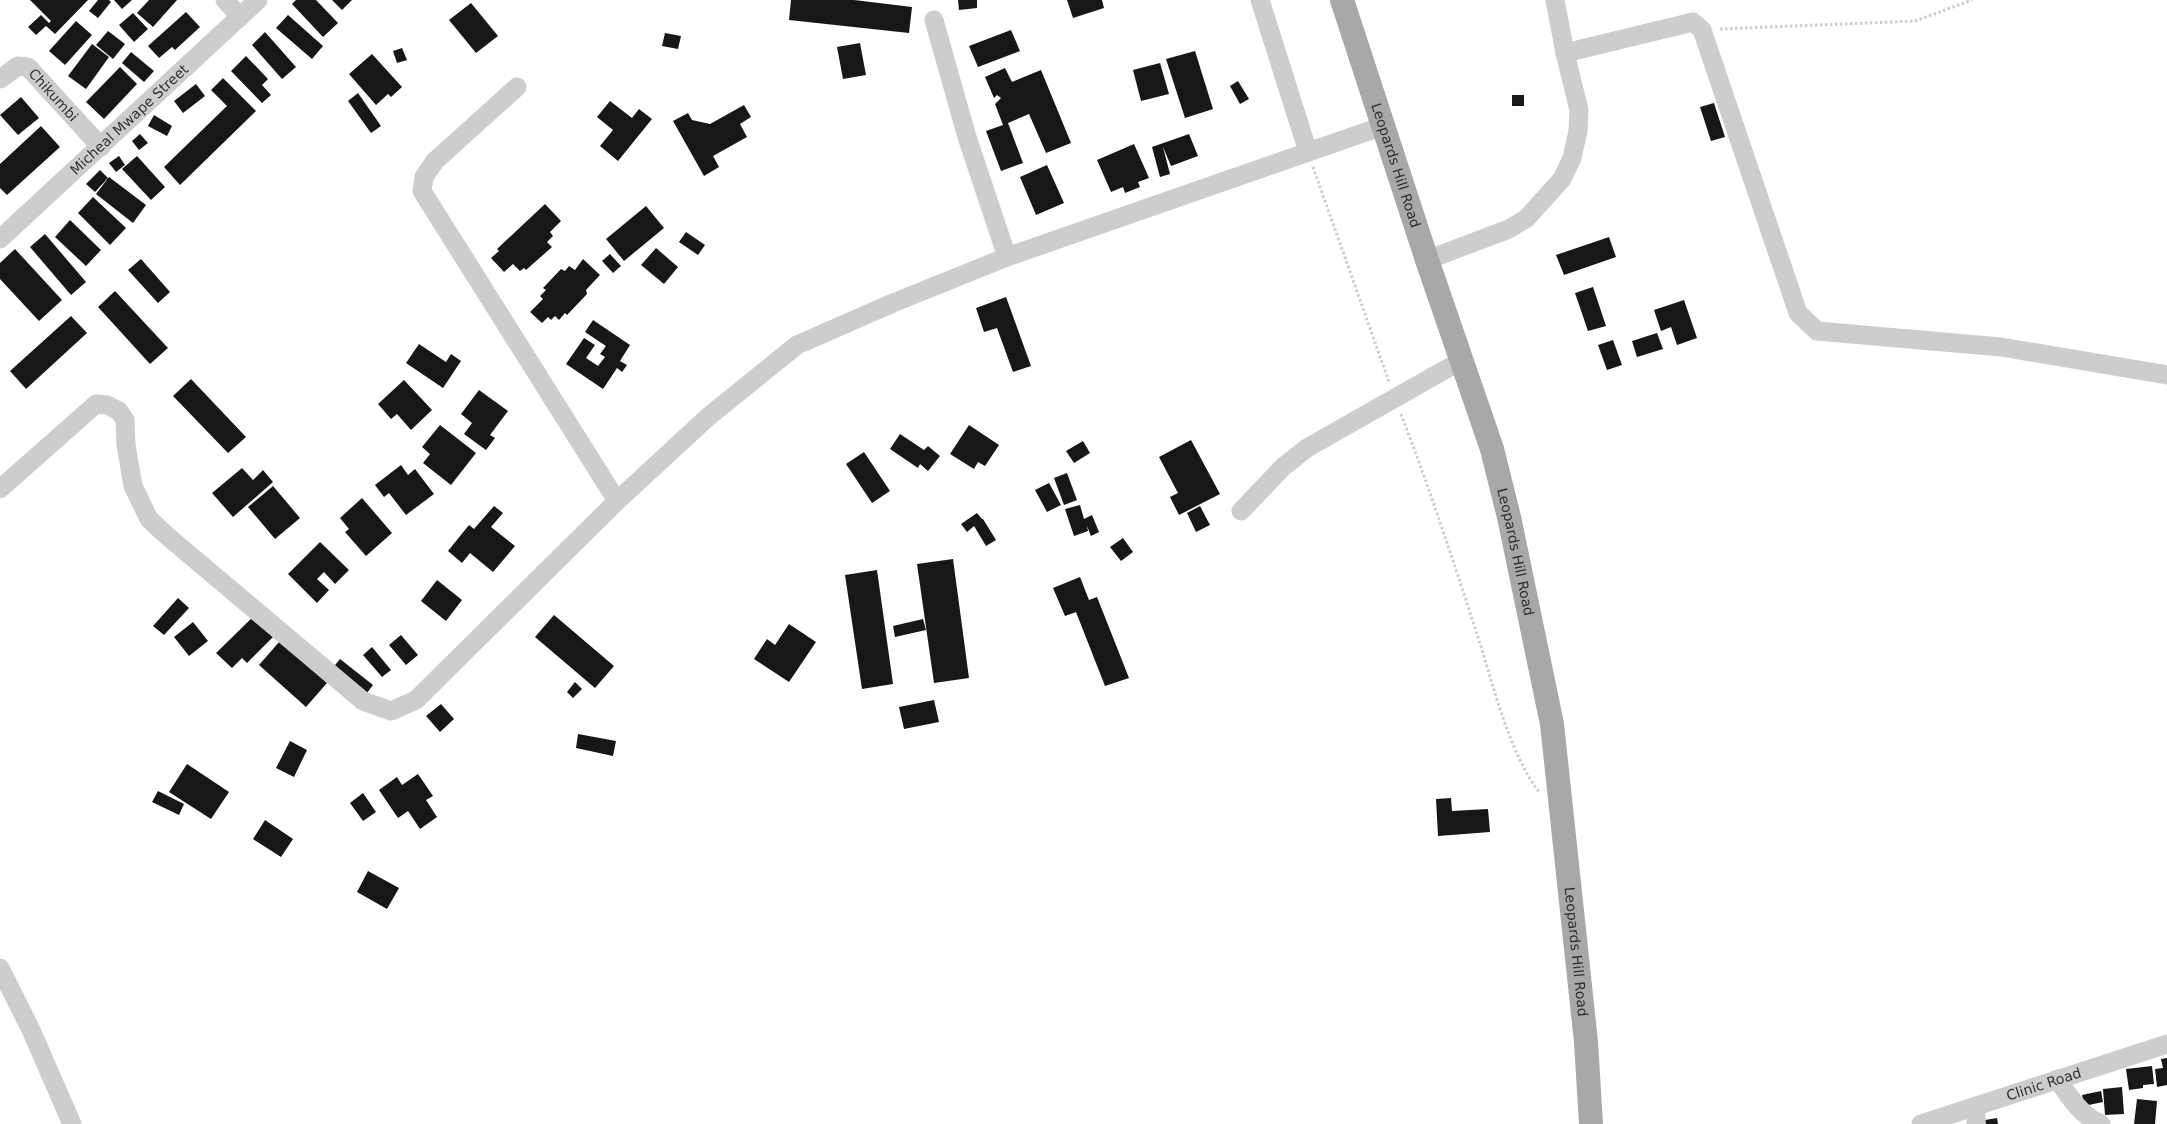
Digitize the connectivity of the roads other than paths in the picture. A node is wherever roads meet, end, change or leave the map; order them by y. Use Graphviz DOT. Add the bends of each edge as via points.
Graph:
graph roads {
  1 [pos="225,0"];
  2 [pos="258,0"];
  3 [pos="1260,0"];
  4 [pos="1342,0"];
  5 [pos="1555,0"];
  6 [pos="240,17"];
  7 [pos="934,20"];
  8 [pos="1565,53"];
  9 [pos="0,79"];
  10 [pos="517,87"];
  11 [pos="1383,126"];
  12 [pos="101,147"];
  13 [pos="1308,152"];
  14 [pos="3,231"];
  15 [pos="1007,257"];
  16 [pos="1427,260"];
  17 [pos="1462,360"];
  18 [pos="2167,375"];
  19 [pos="0,489"];
  20 [pos="617,501"];
  21 [pos="1241,511"];
  22 [pos="0,968"];
  23 [pos="2167,1044"];
  24 [pos="2057,1079"];
  25 [pos="1976,1115"];
  26 [pos="72,1124"];
  27 [pos="1591,1124"];
  28 [pos="1921,1124"];
  29 [pos="2100,1124"];
  1 -- 6 [label="street"];
  2 -- 6 [label="street, Micheal Mwape Street"];
  3 -- 13 [label="street"];
  4 -- 11 [label="main road, Leopards Hill Road"];
  5 -- 8 [label="street"];
  6 -- 12 [label="street, Micheal Mwape Street"];
  7 -- 15 [label="street" via="967,137"];
  8 -- 16 [label="street" via="1579,110 1574,149 1562,179 1527,218"];
  8 -- 18 [label="street" via="1693,22 1702,30 1798,313 1817,331 2001,347"];
  9 -- 12 [label="street, Chikumbi" via="18,66 28,67"];
  10 -- 20 [label="street" via="435,161 424,177 422,191"];
  11 -- 13 [label="street"];
  11 -- 16 [label="main road, Leopards Hill Road"];
  12 -- 14 [label="street, Micheal Mwape Street"];
  13 -- 15 [label="street"];
  15 -- 20 [label="street" via="797,344 708,417"];
  16 -- 17 [label="main road, Leopards Hill Road"];
  17 -- 21 [label="street" via="1307,448 1283,467"];
  17 -- 27 [label="main road, Leopards Hill Road" via="1501,483 1552,724 1586,1042"];
  19 -- 20 [label="street" via="96,404 119,411 125,420 132,486 149,519 363,701 391,711 416,700"];
  22 -- 26 [label="street"];
  23 -- 24 [label="street, Clinic Road"];
  24 -- 25 [label="street, Clinic Road"];
  24 -- 29 [label="street" via="2081,1111"];
  25 -- 28 [label="street, Clinic Road"];
}
